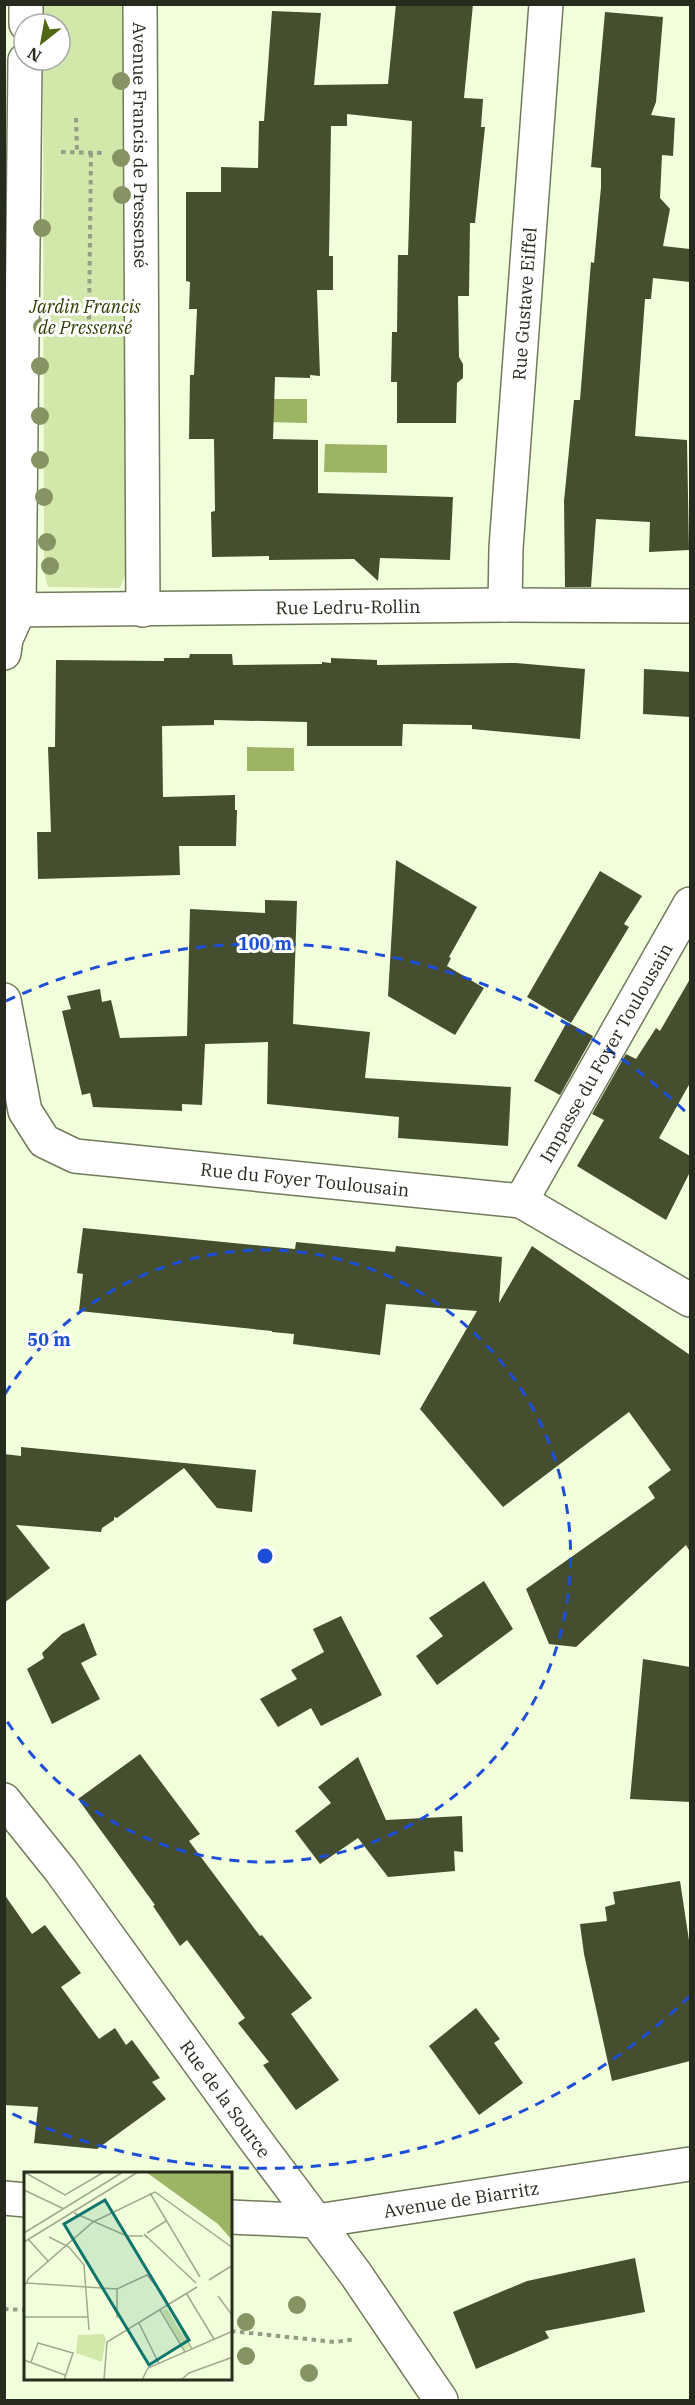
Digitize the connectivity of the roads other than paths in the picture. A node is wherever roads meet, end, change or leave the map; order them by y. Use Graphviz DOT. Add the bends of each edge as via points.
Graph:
graph roads {
  1 [pos="140,4"];
  2 [pos="546,4"];
  3 [pos="25,72"];
  4 [pos="505,605"];
  5 [pos="690,606"];
  6 [pos="11,610"];
  7 [pos="143,610"];
  8 [pos="4,653"];
  9 [pos="690,904"];
  10 [pos="4,1000"];
  11 [pos="521,1201"];
  12 [pos="690,1300"];
  13 [pos="4,1800"];
  14 [pos="690,2164"];
  15 [pos="4,2198"];
  16 [pos="24,2200"];
  17 [pos="232,2217"];
  18 [pos="317,2221"];
  19 [pos="441,2400"];
  1 -- 7 [label="street, Avenue Francis de Pressensé"];
  2 -- 4 [label="street, Rue Gustave Eiffel"];
  3 -- 6 [label="street"];
  4 -- 5 [label="street, Rue Ledru-Rollin"];
  4 -- 7 [label="street, Rue Ledru-Rollin"];
  6 -- 7 [label="street, Rue Ledru-Rollin"];
  6 -- 8 [label="street"];
  9 -- 11 [label="street, Impasse du Foyer Toulousain"];
  10 -- 11 [label="street, Rue du Foyer Toulousain" via="26,1111 44,1141 75,1156"];
  11 -- 12 [label="street, Rue du Foyer Toulousain"];
  13 -- 18 [label="street, Rue de la Source" via="61,1871"];
  14 -- 18 [label="street, Avenue de Biarritz"];
  15 -- 16 [label="street"];
  17 -- 18 [label="street, Avenue de Biarritz"];
  18 -- 19 [label="street, Rue de la Source"];
}
